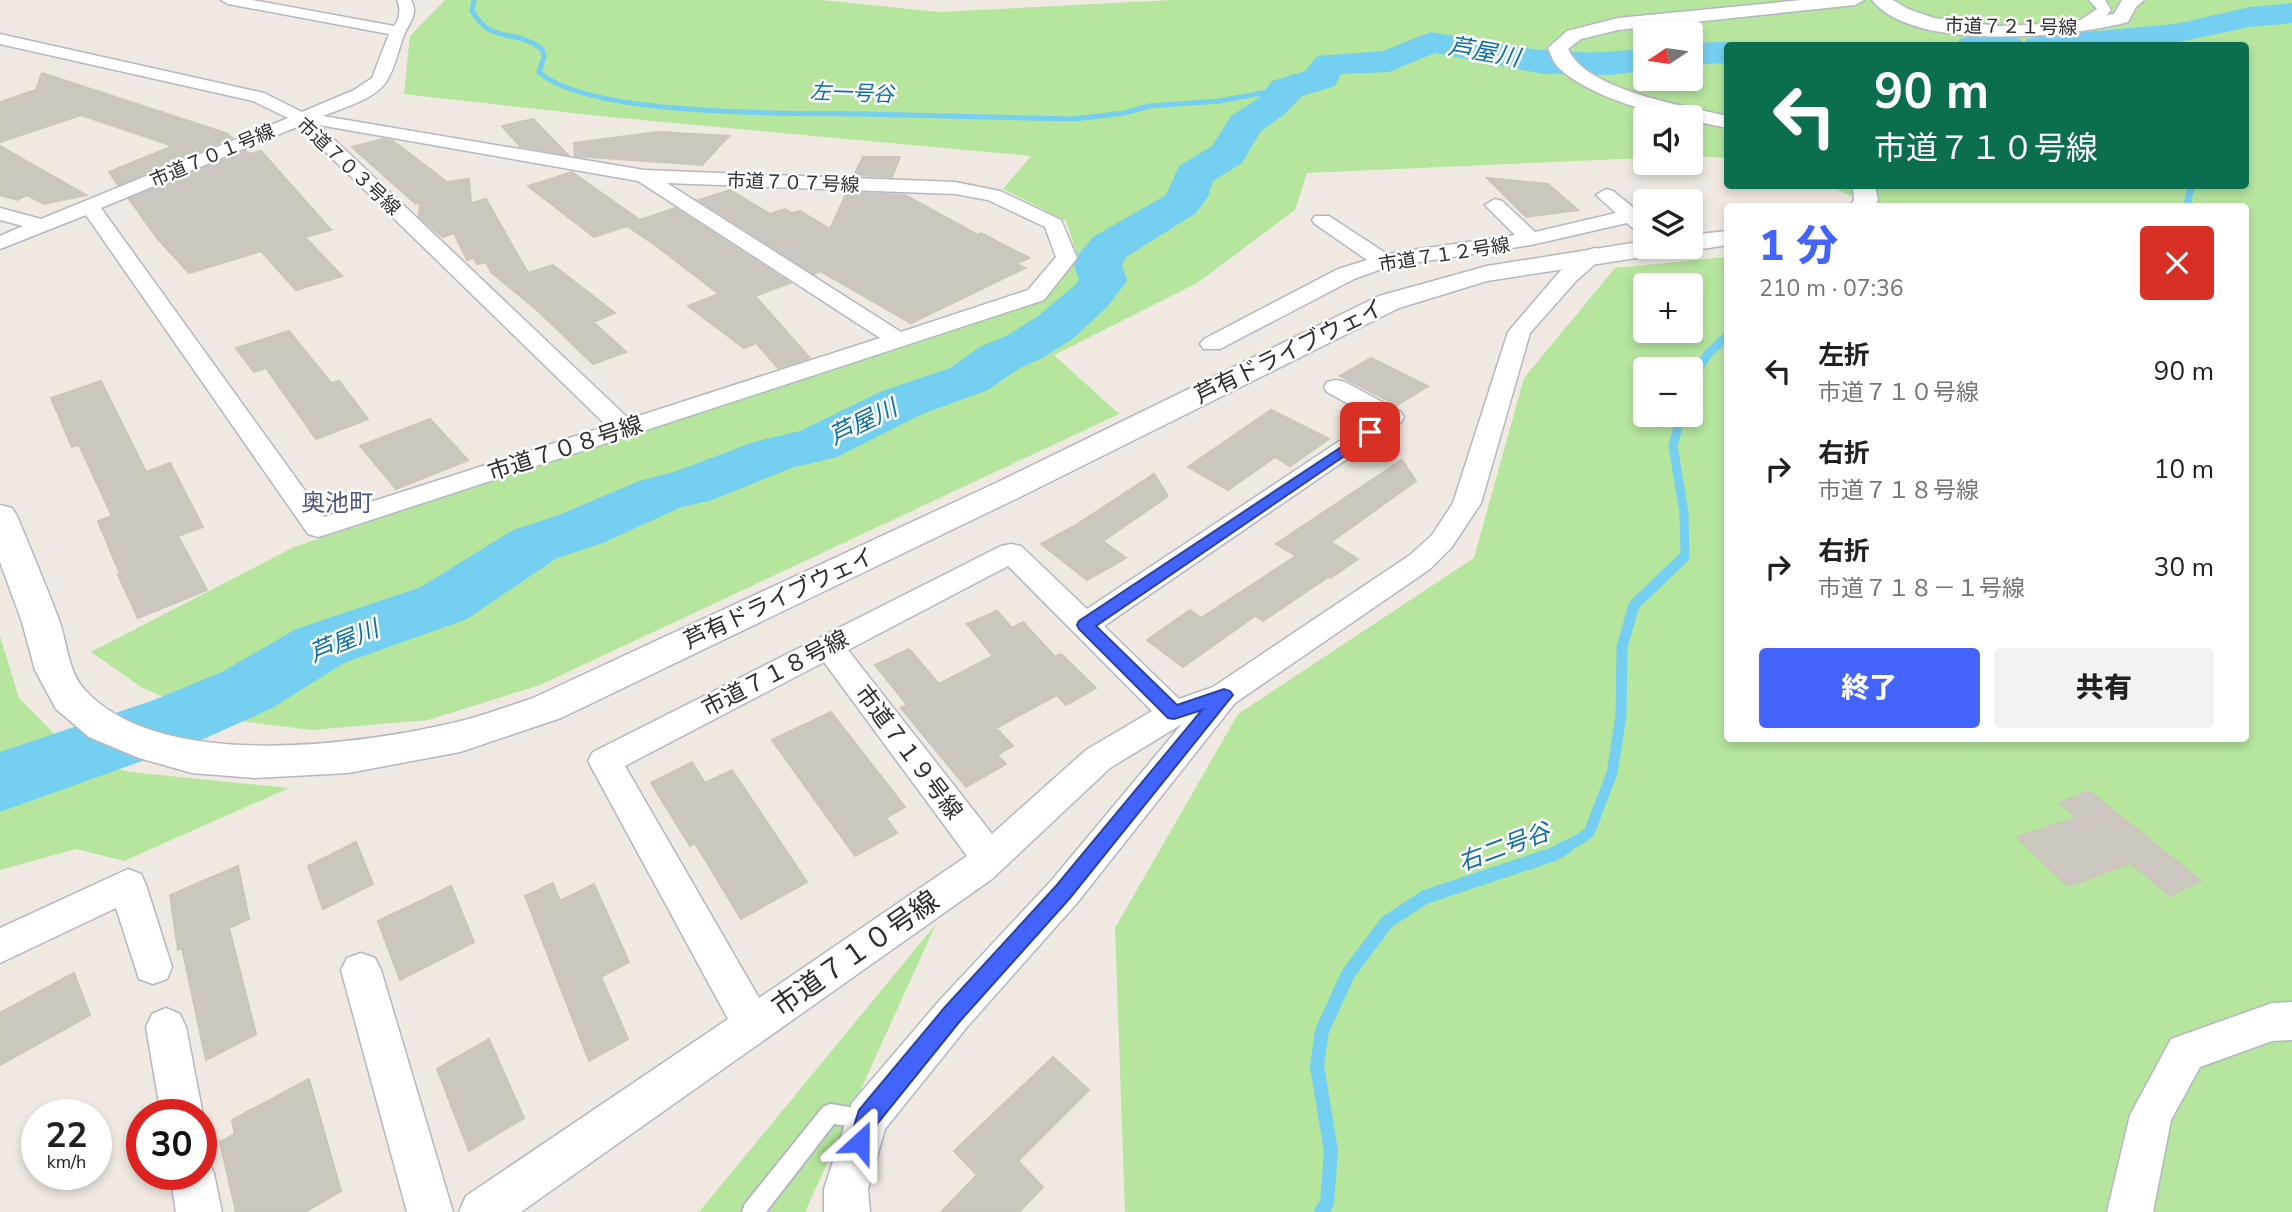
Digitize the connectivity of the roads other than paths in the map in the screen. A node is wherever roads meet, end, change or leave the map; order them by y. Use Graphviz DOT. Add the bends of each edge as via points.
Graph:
graph roads {
  1 [pos="228,0"];
  2 [pos="404,0"];
  3 [pos="1855,0"];
  4 [pos="1881,0"];
  5 [pos="2096,0"];
  6 [pos="2135,0"];
  7 [pos="1848,1"];
  8 [pos="2078,28"];
  9 [pos="398,31"];
  10 [pos="0,39"];
  11 [pos="299,117"];
  12 [pos="1724,121"];
  13 [pos="644,176"];
  14 [pos="1606,195"];
  15 [pos="1495,205"];
  16 [pos="90,207"];
  17 [pos="0,214"];
  18 [pos="1633,214"];
  19 [pos="1322,220"];
  20 [pos="1633,220"];
  21 [pos="41,225"];
  22 [pos="1724,238"];
  23 [pos="1531,239"];
  24 [pos="1703,241"];
  25 [pos="0,243"];
  26 [pos="1633,250"];
  27 [pos="1595,254"];
  28 [pos="1383,261"];
  29 [pos="898,340"];
  30 [pos="1212,344"];
  31 [pos="1336,387"];
  32 [pos="624,428"];
  33 [pos="0,516"];
  34 [pos="1085,625"];
  35 [pos="828,646"];
  36 [pos="1224,695"];
  37 [pos="1174,713"];
  38 [pos="989,859"];
  39 [pos="0,946"];
  40 [pos="153,967"];
  41 [pos="361,970"];
  42 [pos="2292,1021"];
  43 [pos="752,1024"];
  44 [pos="166,1027"];
  45 [pos="178,1099"];
  46 [pos="867,1118"];
  47 [pos="195,1190"];
  48 [pos="199,1212"];
  49 [pos="430,1212"];
  50 [pos="482,1212"];
  51 [pos="753,1212"];
  52 [pos="846,1212"];
  53 [pos="2130,1212"];
  1 -- 9 [label="street"];
  2 -- 9 [label="street, 市道７０１号線" via="405,23"];
  3 -- 7 [label="street"];
  4 -- 8 [label="street, 市道７２１号線" via="1901,14 1940,26"];
  5 -- 8 [label="street" via="2104,10"];
  6 -- 8 [label="street, 市道７２１号線" via="2122,18"];
  7 -- 12 [label="street" via="1618,24 1584,31 1562,42 1558,53 1567,68 1592,84"];
  9 -- 11 [label="street, 市道７０１号線" via="379,82"];
  10 -- 11 [label="street, 市道７０３号線" via="258,97"];
  11 -- 13 [label="street, 市道７０７号線"];
  11 -- 16 [label="street, 市道７０１号線"];
  11 -- 32 [label="street, 市道７０３号線"];
  13 -- 29 [label="street"];
  13 -- 29 [label="street, 市道７０７号線" via="955,188 993,195 1054,224 1067,258 1036,295"];
  14 -- 18 [label="street"];
  15 -- 23 [label="street"];
  16 -- 21 [label="street, 市道７０１号線"];
  16 -- 32 [label="street, 市道７０８号線" via="318,528"];
  17 -- 21 [label="street"];
  19 -- 28 [label="street"];
  20 -- 23 [label="street, 市道７１２号線"];
  21 -- 25 [label="street, 市道７０１号線"];
  22 -- 24 [label="street"];
  23 -- 28 [label="street, 市道７１２号線"];
  26 -- 27 [label="street, 芦有ドライブウェイ"];
  27 -- 33 [label="street, 芦有ドライブウェイ" via="1449,282 1390,302 998,495 547,708 460,737 348,757 255,762 192,757 103,726 70,699 54,670 41,621"];
  27 -- 36 [label="street" via="1568,276 1519,332 1467,503 1442,541 1420,562"];
  28 -- 30 [label="street, 市道７１２号線" via="1346,274"];
  29 -- 32 [label="street, 市道７０８号線"];
  31 -- 34 [label="street" via="1392,417"];
  34 -- 35 [label="street, 市道７１８号線" via="1011,553"];
  34 -- 37 [label="street, 市道７１８号線"];
  35 -- 38 [label="street, 市道７１９号線"];
  35 -- 43 [label="street, 市道７１８号線" via="605,761"];
  36 -- 37 [label="street, 市道７１０号線"];
  36 -- 46 [label="street" via="1063,892"];
  37 -- 38 [label="street, 市道７１０号線" via="1098,759"];
  38 -- 43 [label="street, 市道７１０号線"];
  39 -- 40 [label="street" via="128,885"];
  41 -- 49 [label="street"];
  42 -- 53 [label="street" via="2272,1022 2186,1053 2151,1115"];
  43 -- 50 [label="street, 市道７１０号線"];
  44 -- 45 [label="street"];
  46 -- 51 [label="lane" via="830,1114"];
  46 -- 52 [label="street" via="846,1189"];
  47 -- 48 [label="street"];
}
